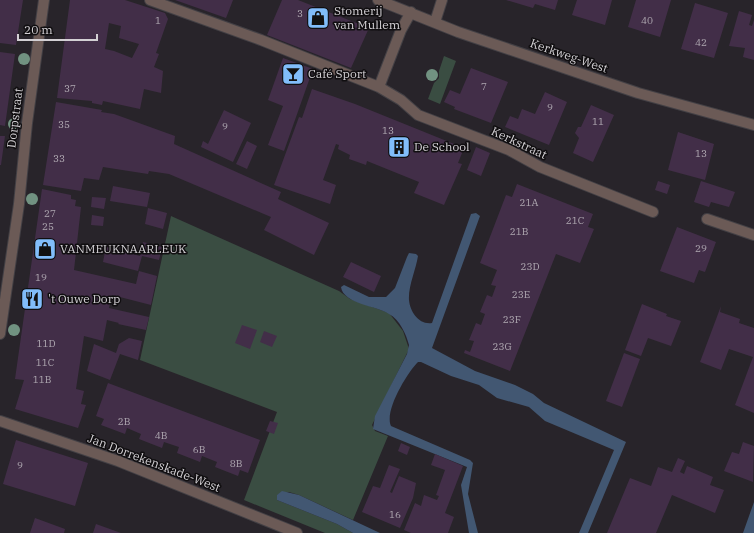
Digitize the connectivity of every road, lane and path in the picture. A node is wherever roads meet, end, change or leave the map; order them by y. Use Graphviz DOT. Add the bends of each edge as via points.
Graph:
graph roads {
  1 [pos="44,0"];
  2 [pos="150,0"];
  3 [pos="378,0"];
  4 [pos="442,0"];
  5 [pos="411,12"];
  6 [pos="434,22"];
  7 [pos="379,87"];
  8 [pos="754,125"];
  9 [pos="653,212"];
  10 [pos="707,219"];
  11 [pos="754,235"];
  12 [pos="0,334"];
  13 [pos="0,421"];
  14 [pos="297,533"];
  1 -- 12 [label="street, Dorpstraat"];
  2 -- 7 [label="street, Kerkstraat" via="261,40"];
  3 -- 5 [label="street, Kerkweg-West"];
  4 -- 6 [label="street"];
  5 -- 6 [label="street, Kerkweg-West"];
  5 -- 7 [label="street" via="401,30"];
  6 -- 8 [label="street, Kerkweg-West" via="638,93"];
  7 -- 9 [label="street, Kerkstraat" via="400,100 418,116 509,150 540,167"];
  10 -- 11 [label="street"];
  13 -- 14 [label="street, Jan Dorrekenskade-West" via="118,462"];
}
